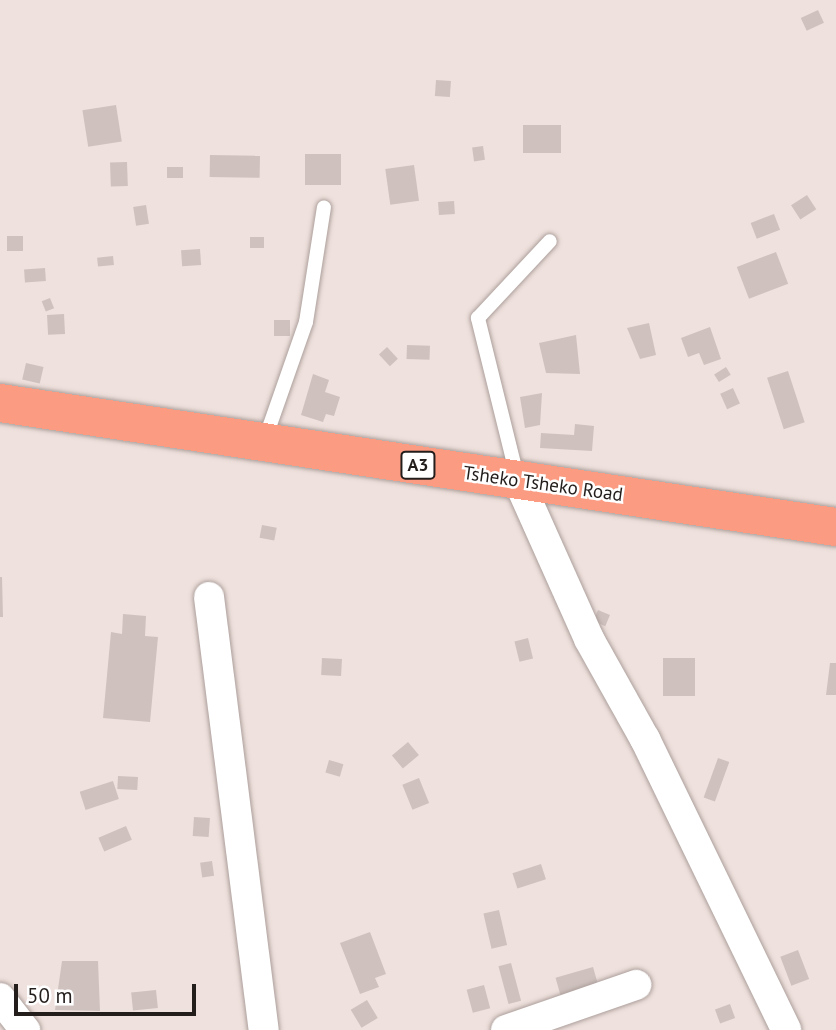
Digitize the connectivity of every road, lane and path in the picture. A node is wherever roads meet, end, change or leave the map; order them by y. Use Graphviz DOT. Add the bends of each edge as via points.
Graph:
graph roads {
  1 [pos="324,207"];
  2 [pos="550,241"];
  3 [pos="0,403"];
  4 [pos="264,443"];
  5 [pos="518,480"];
  6 [pos="836,527"];
  7 [pos="209,597"];
  8 [pos="636,985"];
  9 [pos="0,998"];
  10 [pos="25,1030"];
  11 [pos="264,1030"];
  12 [pos="506,1030"];
  13 [pos="786,1030"];
  1 -- 4 [label="lane" via="306,322"];
  2 -- 5 [label="lane" via="478,318"];
  3 -- 4 [label="highway, Tsheko Tsheko Road / A3"];
  4 -- 5 [label="highway, Tsheko Tsheko Road / A3"];
  5 -- 6 [label="highway, Tsheko Tsheko Road / A3"];
  5 -- 13 [label="street" via="589,639 645,739"];
  7 -- 11 [label="street"];
  8 -- 12 [label="street"];
  9 -- 10 [label="street"];
}
